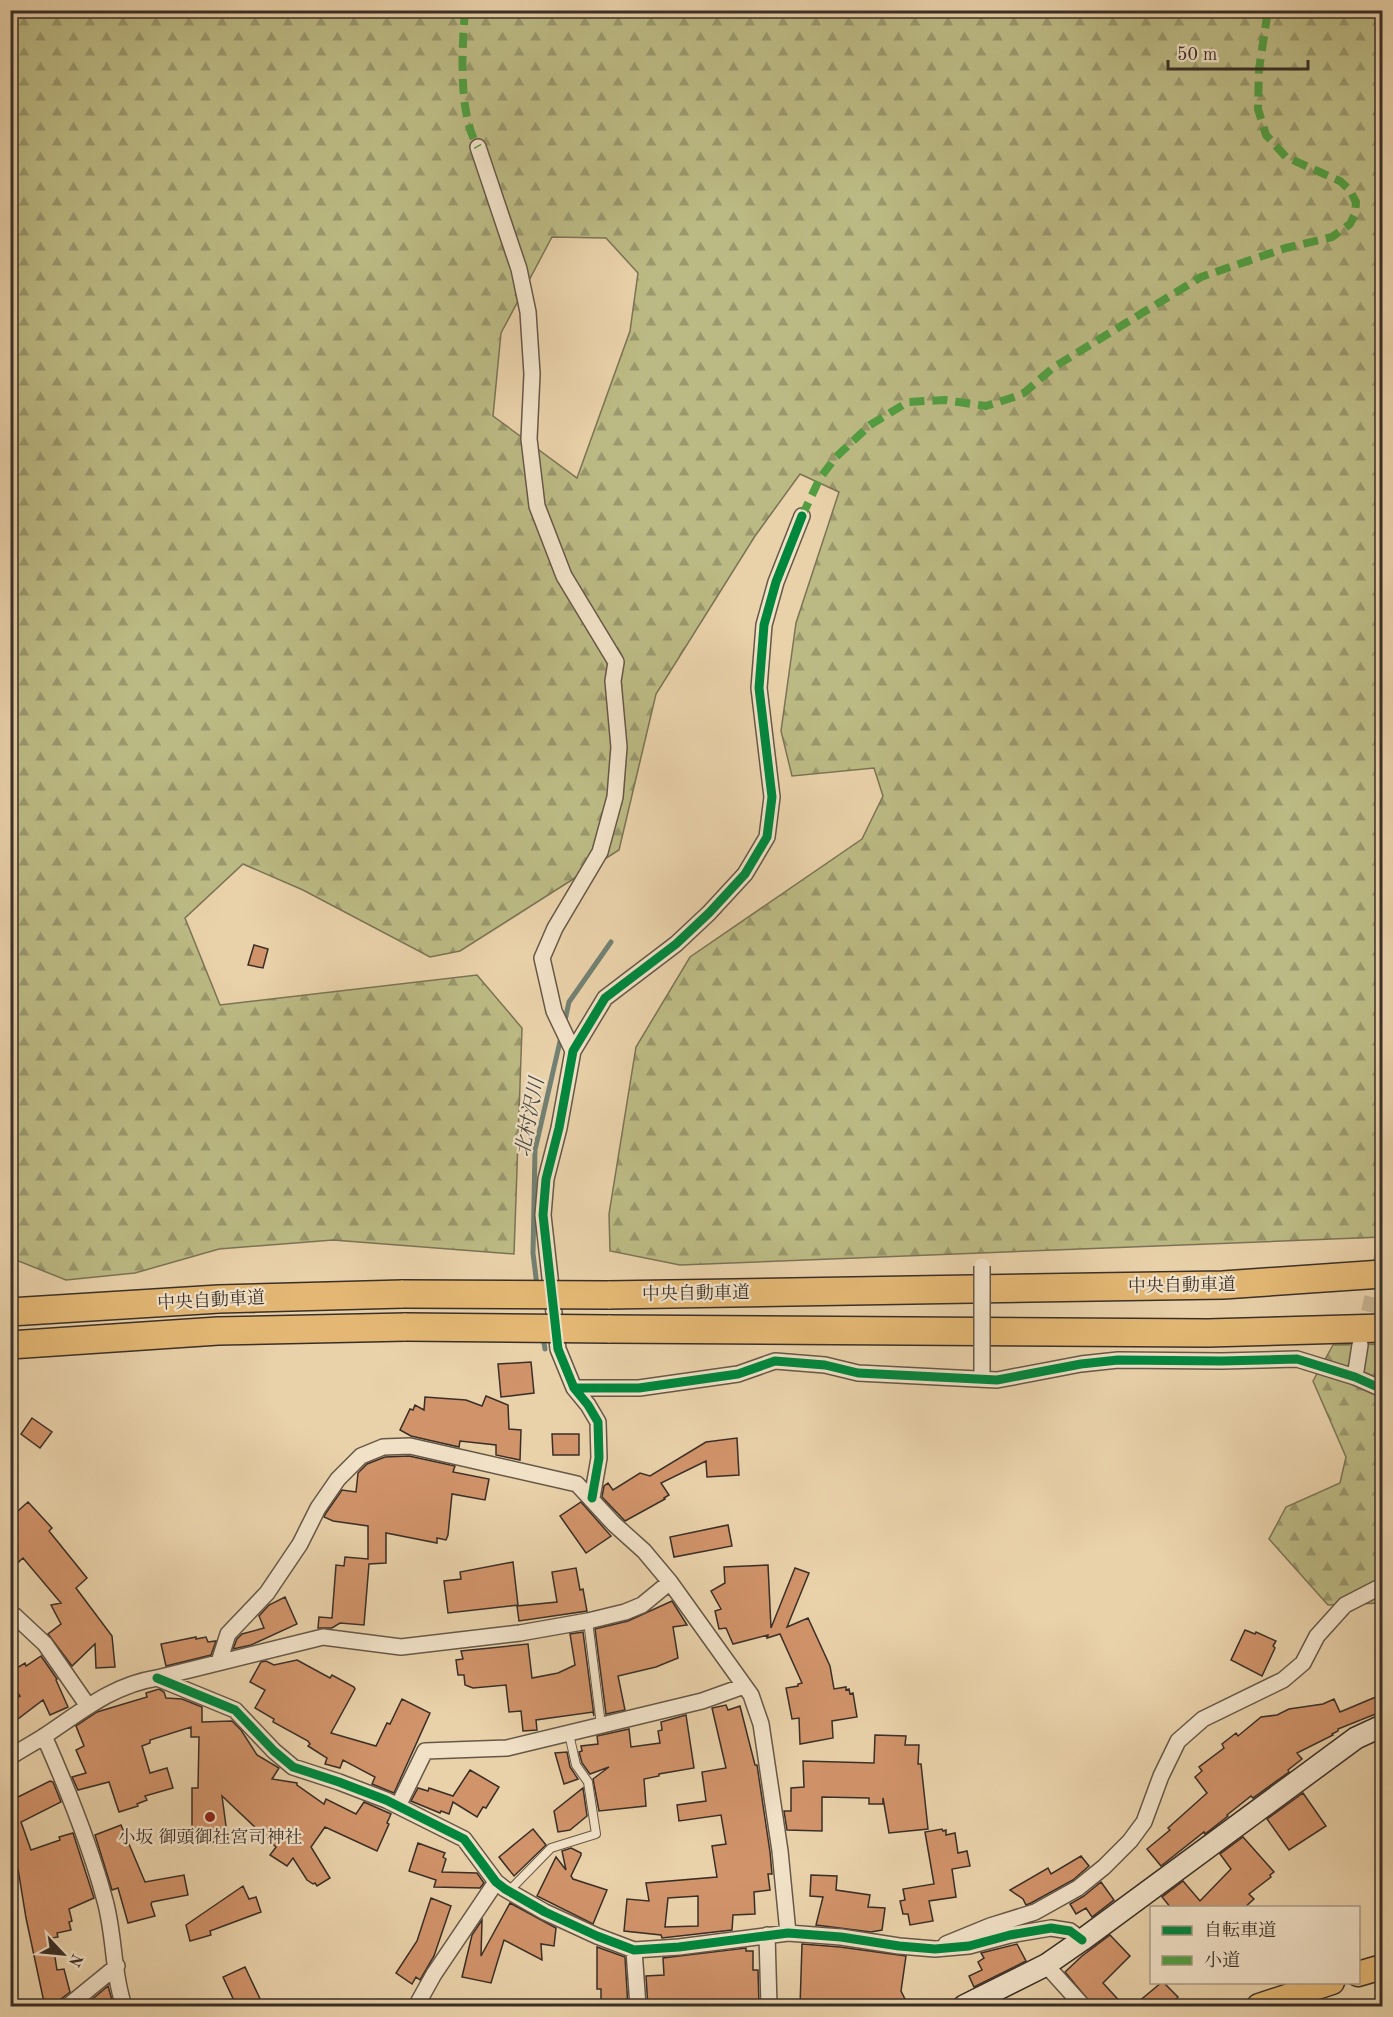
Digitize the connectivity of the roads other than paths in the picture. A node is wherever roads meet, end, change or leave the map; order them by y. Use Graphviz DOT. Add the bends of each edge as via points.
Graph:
graph roads {
  1 [pos="478,147"];
  2 [pos="802,516"];
  3 [pos="573,1051"];
  4 [pos="982,1266"];
  5 [pos="1383,1274"];
  6 [pos="10,1312"];
  7 [pos="1383,1328"];
  8 [pos="10,1345"];
  9 [pos="1360,1345"];
  10 [pos="983,1375"];
  11 [pos="1355,1377"];
  12 [pos="574,1388"];
  13 [pos="1383,1389"];
  14 [pos="592,1498"];
  15 [pos="670,1582"];
  16 [pos="1383,1586"];
  17 [pos="10,1613"];
  18 [pos="588,1621"];
  19 [pos="219,1662"];
  20 [pos="157,1678"];
  21 [pos="744,1686"];
  22 [pos="88,1706"];
  23 [pos="601,1725"];
  24 [pos="1383,1726"];
  25 [pos="569,1734"];
  26 [pos="44,1736"];
  27 [pos="10,1757"];
  28 [pos="398,1806"];
  29 [pos="496,1882"];
  30 [pos="509,1892"];
  31 [pos="788,1933"];
  32 [pos="767,1935"];
  33 [pos="1082,1940"];
  34 [pos="935,1949"];
  35 [pos="634,1950"];
  36 [pos="1046,1965"];
  37 [pos="117,1966"];
  38 [pos="1383,1967"];
  39 [pos="1360,1974"];
  40 [pos="1329,1984"];
  41 [pos="68,2007"];
  42 [pos="124,2007"];
  43 [pos="423,2007"];
  44 [pos="638,2007"];
  45 [pos="769,2007"];
  46 [pos="964,2007"];
  47 [pos="1083,2007"];
  48 [pos="1259,2007"];
  1 -- 3 [label="street" via="519,269 528,312 532,374 529,439 537,506 564,576 616,662 613,681 619,747 615,796 600,852 542,958 554,1011"];
  2 -- 3 [label="street" via="764,625 759,688 772,797 767,837 745,874 709,913 676,944 604,998"];
  3 -- 12 [label="street" via="546,1179 543,1215 558,1349"];
  4 -- 10 [label="street, bridge"];
  5 -- 6 [label="highway, 中央自動車道, bridge" via="1223,1285 219,1299"];
  7 -- 8 [label="highway, 中央自動車道, bridge" via="1208,1333 406,1327 218,1330"];
  9 -- 11 [label="street"];
  10 -- 11 [label="street" via="997,1380 1118,1360 1297,1359"];
  10 -- 12 [label="street" via="858,1373 825,1365 775,1361 738,1374 639,1388"];
  11 -- 13 [label="street"];
  12 -- 14 [label="street" via="598,1422 599,1458"];
  14 -- 15 [label="street"];
  14 -- 19 [label="street" via="577,1484 410,1446 383,1447 361,1456 338,1479 318,1508 300,1544 267,1593 228,1634"];
  15 -- 18 [label="street" via="642,1605"];
  15 -- 21 [label="street"];
  16 -- 34 [label="street" via="1345,1605 1317,1636 1303,1663 1283,1680 1203,1719 1178,1741 1144,1822 1104,1867 1078,1888 1035,1912"];
  17 -- 22 [label="street" via="45,1644"];
  18 -- 19 [label="street" via="401,1647 323,1637"];
  18 -- 23 [label="lane"];
  19 -- 20 [label="street"];
  20 -- 22 [label="street" via="139,1681"];
  20 -- 28 [label="street" via="235,1710 293,1767"];
  21 -- 23 [label="street" via="702,1701"];
  21 -- 31 [label="street" via="761,1724"];
  22 -- 26 [label="street"];
  23 -- 25 [label="street"];
  24 -- 33 [label="street" via="1356,1737"];
  25 -- 28 [label="street" via="507,1748 425,1751"];
  25 -- 30 [label="lane" via="576,1765 588,1782 596,1834 551,1848"];
  26 -- 27 [label="street"];
  26 -- 37 [label="street" via="105,1898"];
  28 -- 29 [label="street" via="464,1839"];
  29 -- 30 [label="street"];
  29 -- 43 [label="street" via="434,1974 419,2001"];
  30 -- 35 [label="street" via="555,1917"];
  31 -- 32 [label="street"];
  31 -- 34 [label="street"];
  32 -- 35 [label="street"];
  32 -- 45 [label="street"];
  33 -- 34 [label="street" via="1070,1931 1051,1928 969,1946"];
  33 -- 36 [label="street"];
  35 -- 44 [label="street"];
  36 -- 46 [label="street"];
  36 -- 47 [label="street"];
  37 -- 41 [label="street"];
  37 -- 42 [label="street"];
  38 -- 39 [label="main road"];
  40 -- 48 [label="main road"];
}
